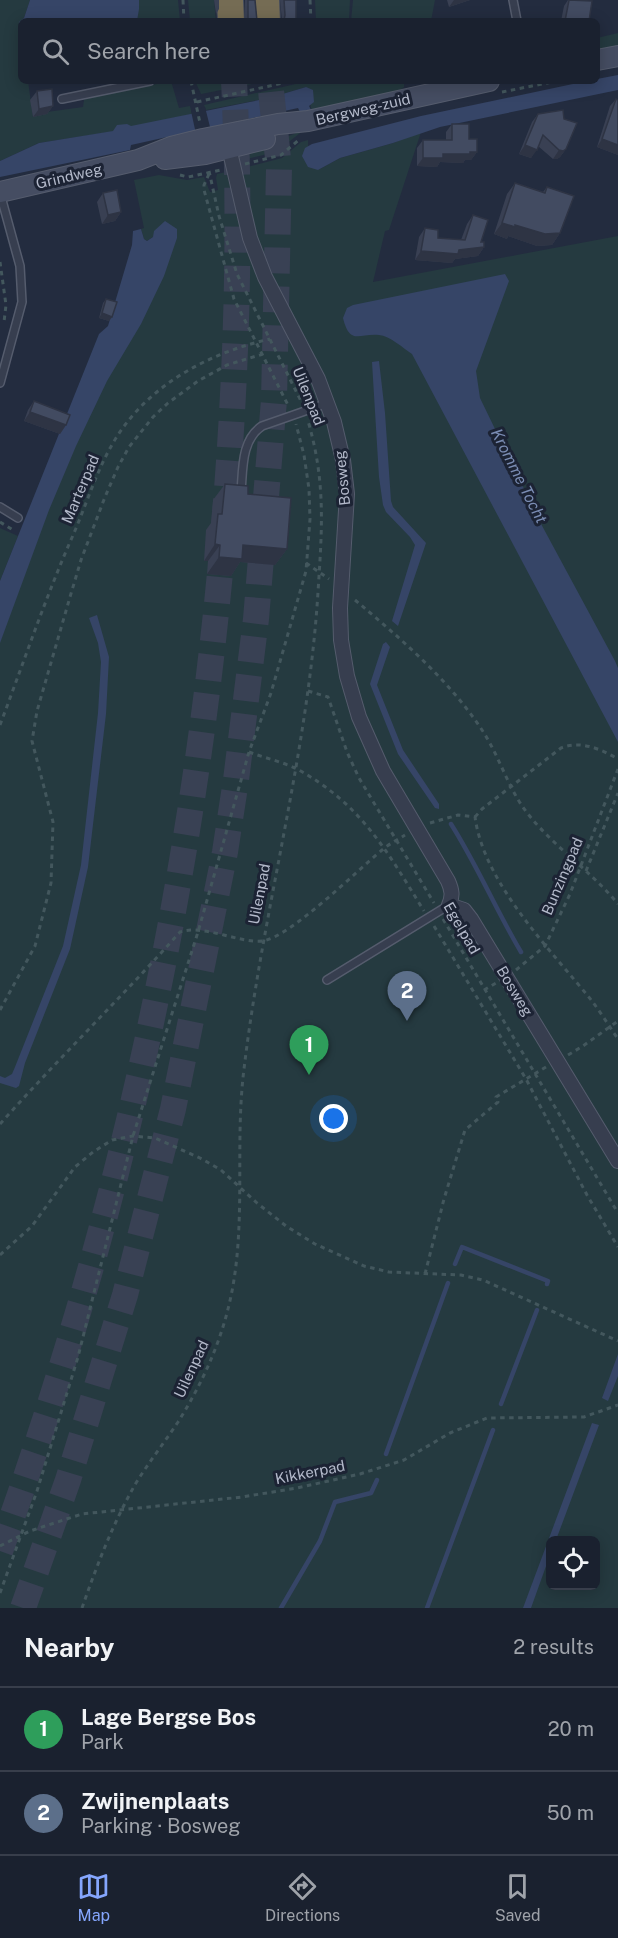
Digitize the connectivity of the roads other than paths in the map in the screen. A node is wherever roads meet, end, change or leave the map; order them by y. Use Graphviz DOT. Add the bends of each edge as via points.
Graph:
graph roads {
  1 [pos="230,0"];
  2 [pos="266,0"];
  3 [pos="513,0"];
  4 [pos="231,18"];
  5 [pos="267,18"];
  6 [pos="516,18"];
  7 [pos="618,56"];
  8 [pos="600,59"];
  9 [pos="135,84"];
  10 [pos="476,84"];
  11 [pos="62,99"];
  12 [pos="227,141"];
  13 [pos="0,193"];
  14 [pos="0,383"];
  15 [pos="328,403"];
  16 [pos="241,492"];
  17 [pos="0,507"];
  18 [pos="18,518"];
  19 [pos="444,908"];
  20 [pos="327,980"];
  21 [pos="618,1161"];
  1 -- 4 [label="highway"];
  2 -- 5 [label="highway"];
  3 -- 6 [label="lane"];
  7 -- 8 [label="street"];
  9 -- 11 [label="lane"];
  10 -- 12 [label="street, Bergweg-zuid" via="308,122 279,136"];
  12 -- 13 [label="street, Grindweg" via="180,158 138,160"];
  12 -- 15 [label="street, Bosweg" via="250,238 265,277 306,351"];
  13 -- 14 [label="lane" via="20,266 22,302"];
  15 -- 16 [label="lane" via="262,426 251,435 244,456"];
  15 -- 19 [label="street, Bosweg" via="343,460 347,494 340,608 347,676 359,717 383,771 452,890 453,898"];
  17 -- 18 [label="lane"];
  19 -- 20 [label="lane"];
  19 -- 21 [label="street, Bosweg" via="464,910 471,918"];
}
